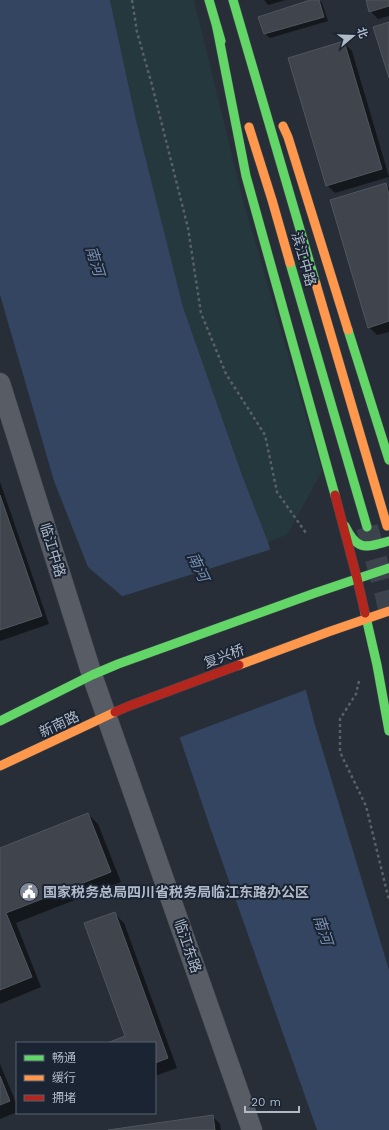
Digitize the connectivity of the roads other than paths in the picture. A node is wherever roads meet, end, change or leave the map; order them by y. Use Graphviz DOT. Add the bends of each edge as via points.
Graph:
graph roads {
  1 [pos="209,0"];
  2 [pos="232,0"];
  3 [pos="239,22"];
  4 [pos="217,28"];
  5 [pos="270,94"];
  6 [pos="241,103"];
  7 [pos="279,115"];
  8 [pos="246,118"];
  9 [pos="0,383"];
  10 [pos="389,460"];
  11 [pos="343,523"];
  12 [pos="386,526"];
  13 [pos="367,527"];
  14 [pos="389,541"];
  15 [pos="389,568"];
  16 [pos="358,578"];
  17 [pos="389,611"];
  18 [pos="366,619"];
  19 [pos="382,640"];
  20 [pos="118,664"];
  21 [pos="377,665"];
  22 [pos="92,675"];
  23 [pos="129,706"];
  24 [pos="107,717"];
  25 [pos="0,721"];
  26 [pos="389,731"];
  27 [pos="0,766"];
  28 [pos="252,1130"];
  1 -- 4 [label="main road"];
  2 -- 3 [label="main road, 滨江中路"];
  3 -- 5 [label="main road"];
  3 -- 12 [label="main road, 滨江中路"];
  4 -- 6 [label="main road"];
  4 -- 11 [label="main road" via="246,176"];
  7 -- 10 [label="main road"];
  8 -- 13 [label="main road, 滨江中路"];
  9 -- 22 [label="street, 临江中路"];
  11 -- 14 [label="main road" via="354,541 364,546"];
  11 -- 16 [label="main road"];
  15 -- 16 [label="main road, 复兴桥"];
  16 -- 18 [label="main road"];
  16 -- 20 [label="main road, 复兴桥"];
  17 -- 18 [label="main road, 复兴桥"];
  18 -- 21 [label="main road"];
  18 -- 23 [label="main road, 复兴桥"];
  19 -- 21 [label="main road"];
  20 -- 22 [label="main road, 新南路"];
  21 -- 26 [label="main road"];
  22 -- 24 [label="street, 临江中路"];
  22 -- 25 [label="main road, 新南路"];
  23 -- 24 [label="main road, 新南路"];
  24 -- 27 [label="main road, 新南路"];
  24 -- 28 [label="street, 临江东路"];
}
